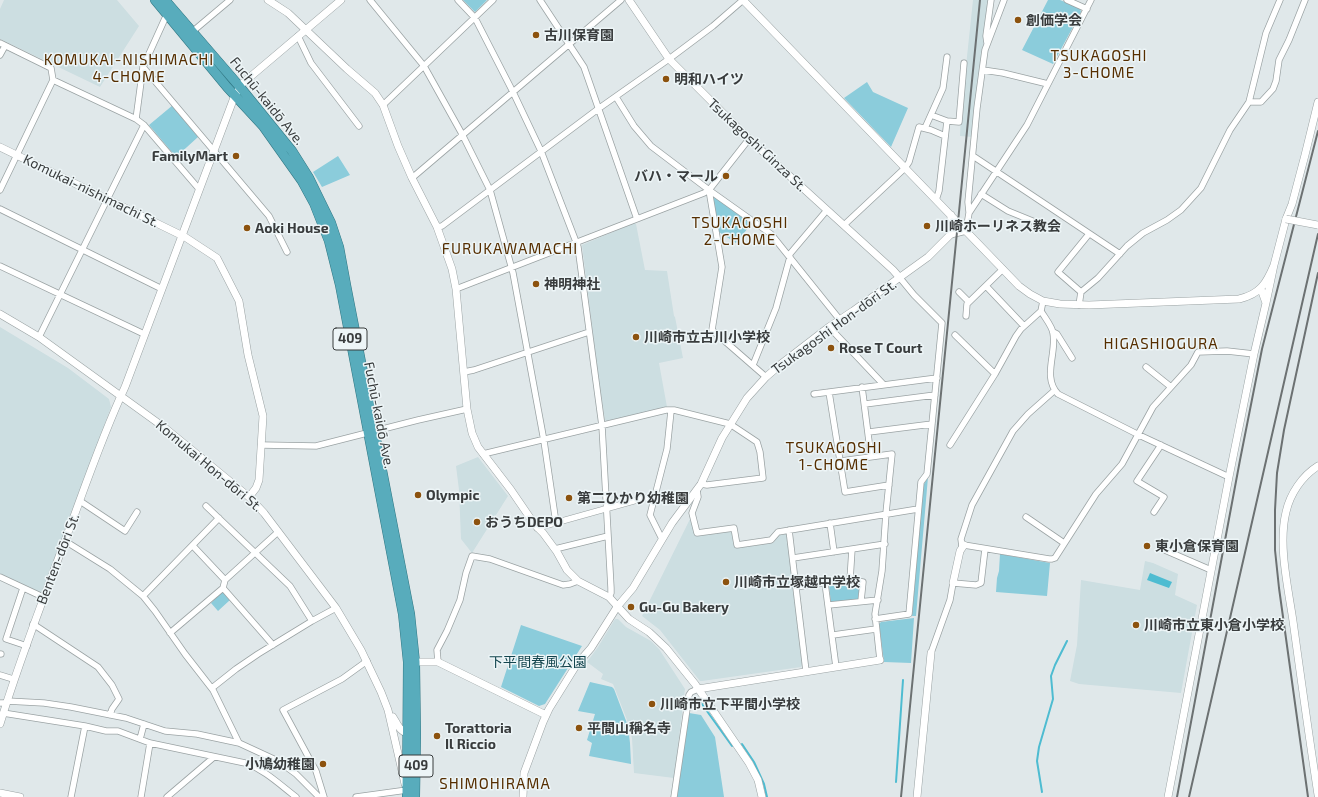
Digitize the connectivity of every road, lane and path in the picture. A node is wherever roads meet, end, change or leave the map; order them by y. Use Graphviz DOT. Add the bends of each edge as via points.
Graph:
graph roads {
  1 [pos="155,0"];
  2 [pos="230,0"];
  3 [pos="268,0"];
  4 [pos="341,0"];
  5 [pos="370,0"];
  6 [pos="458,0"];
  7 [pos="493,0"];
  8 [pos="540,0"];
  9 [pos="621,0"];
  10 [pos="629,0"];
  11 [pos="991,0"];
  12 [pos="1004,0"];
  13 [pos="1067,0"];
  14 [pos="1091,0"];
  15 [pos="1280,0"];
  16 [pos="1305,0"];
  17 [pos="746,1"];
  18 [pos="169,5"];
  19 [pos="1087,9"];
  20 [pos="475,18"];
  21 [pos="306,30"];
  22 [pos="192,32"];
  23 [pos="298,36"];
  24 [pos="2,44"];
  25 [pos="987,44"];
  26 [pos="568,45"];
  27 [pos="0,56"];
  28 [pos="947,57"];
  29 [pos="669,59"];
  30 [pos="964,63"];
  31 [pos="424,66"];
  32 [pos="143,67"];
  33 [pos="982,70"];
  34 [pos="53,80"];
  35 [pos="1048,84"];
  36 [pos="237,91"];
  37 [pos="514,92"];
  38 [pos="616,97"];
  39 [pos="1249,102"];
  40 [pos="1318,102"];
  41 [pos="383,105"];
  42 [pos="598,109"];
  43 [pos="931,115"];
  44 [pos="136,119"];
  45 [pos="947,121"];
  46 [pos="144,125"];
  47 [pos="359,126"];
  48 [pos="925,128"];
  49 [pos="462,134"];
  50 [pos="945,136"];
  51 [pos="749,140"];
  52 [pos="0,147"];
  53 [pos="214,150"];
  54 [pos="541,151"];
  55 [pos="16,156"];
  56 [pos="973,156"];
  57 [pos="905,168"];
  58 [pos="996,171"];
  59 [pos="412,178"];
  60 [pos="199,189"];
  61 [pos="0,190"];
  62 [pos="490,190"];
  63 [pos="709,190"];
  64 [pos="982,194"];
  65 [pos="106,199"];
  66 [pos="936,200"];
  67 [pos="0,209"];
  68 [pos="827,210"];
  69 [pos="969,212"];
  70 [pos="950,215"];
  71 [pos="637,219"];
  72 [pos="1286,219"];
  73 [pos="1040,224"];
  74 [pos="844,225"];
  75 [pos="1318,225"];
  76 [pos="437,227"];
  77 [pos="966,231"];
  78 [pos="1090,234"];
  79 [pos="182,235"];
  80 [pos="950,235"];
  81 [pos="577,242"];
  82 [pos="82,250"];
  83 [pos="287,252"];
  84 [pos="1120,254"];
  85 [pos="789,256"];
  86 [pos="1274,265"];
  87 [pos="0,266"];
  88 [pos="512,268"];
  89 [pos="1003,269"];
  90 [pos="900,278"];
  91 [pos="986,286"];
  92 [pos="162,289"];
  93 [pos="456,289"];
  94 [pos="1260,289"];
  95 [pos="959,292"];
  96 [pos="1081,292"];
  97 [pos="60,294"];
  98 [pos="1043,301"];
  99 [pos="969,302"];
  100 [pos="1266,303"];
  101 [pos="1079,305"];
  102 [pos="1041,311"];
  103 [pos="0,314"];
  104 [pos="966,316"];
  105 [pos="840,320"];
  106 [pos="1024,326"];
  107 [pos="829,327"];
  108 [pos="589,332"];
  109 [pos="1053,332"];
  110 [pos="144,334"];
  111 [pos="955,335"];
  112 [pos="39,337"];
  113 [pos="528,352"];
  114 [pos="1254,354"];
  115 [pos="1072,358"];
  116 [pos="753,365"];
  117 [pos="1146,367"];
  118 [pos="464,372"];
  119 [pos="995,374"];
  120 [pos="766,377"];
  121 [pos="937,378"];
  122 [pos="883,384"];
  123 [pos="862,387"];
  124 [pos="1171,387"];
  125 [pos="1054,390"];
  126 [pos="829,392"];
  127 [pos="814,394"];
  128 [pos="935,395"];
  129 [pos="121,396"];
  130 [pos="865,404"];
  131 [pos="467,409"];
  132 [pos="671,411"];
  133 [pos="730,424"];
  134 [pos="932,424"];
  135 [pos="602,426"];
  136 [pos="372,432"];
  137 [pos="868,432"];
  138 [pos="1139,435"];
  139 [pos="544,440"];
  140 [pos="261,445"];
  141 [pos="950,445"];
  142 [pos="1161,445"];
  143 [pos="483,454"];
  144 [pos="871,457"];
  145 [pos="840,461"];
  146 [pos="1318,466"];
  147 [pos="1229,477"];
  148 [pos="889,485"];
  149 [pos="699,487"];
  150 [pos="655,496"];
  151 [pos="249,498"];
  152 [pos="80,501"];
  153 [pos="206,506"];
  154 [pos="918,508"];
  155 [pos="607,509"];
  156 [pos="137,512"];
  157 [pos="1154,512"];
  158 [pos="886,513"];
  159 [pos="219,518"];
  160 [pos="1026,518"];
  161 [pos="556,523"];
  162 [pos="830,523"];
  163 [pos="537,528"];
  164 [pos="789,530"];
  165 [pos="278,532"];
  166 [pos="608,536"];
  167 [pos="664,538"];
  168 [pos="65,541"];
  169 [pos="1064,543"];
  170 [pos="885,544"];
  171 [pos="193,546"];
  172 [pos="963,546"];
  173 [pos="986,548"];
  174 [pos="1160,548"];
  175 [pos="555,549"];
  176 [pos="852,549"];
  177 [pos="255,552"];
  178 [pos="834,552"];
  179 [pos="792,558"];
  180 [pos="1211,570"];
  181 [pos="0,577"];
  182 [pos="225,580"];
  183 [pos="850,580"];
  184 [pos="578,581"];
  185 [pos="825,583"];
  186 [pos="953,583"];
  187 [pos="796,587"];
  188 [pos="23,588"];
  189 [pos="223,588"];
  190 [pos="143,596"];
  191 [pos="609,596"];
  192 [pos="43,597"];
  193 [pos="878,600"];
  194 [pos="861,601"];
  195 [pos="829,605"];
  196 [pos="617,607"];
  197 [pos="336,608"];
  198 [pos="875,619"];
  199 [pos="312,621"];
  200 [pos="33,624"];
  201 [pos="876,629"];
  202 [pos="170,633"];
  203 [pos="833,635"];
  204 [pos="273,645"];
  205 [pos="27,646"];
  206 [pos="931,653"];
  207 [pos="880,660"];
  208 [pos="367,661"];
  209 [pos="415,662"];
  210 [pos="438,662"];
  211 [pos="836,667"];
  212 [pos="806,672"];
  213 [pos="0,675"];
  214 [pos="14,679"];
  215 [pos="212,688"];
  216 [pos="698,689"];
  217 [pos="4,702"];
  218 [pos="388,710"];
  219 [pos="110,715"];
  220 [pos="546,715"];
  221 [pos="1,718"];
  222 [pos="144,724"];
  223 [pos="85,726"];
  224 [pos="412,734"];
  225 [pos="140,739"];
  226 [pos="150,743"];
  227 [pos="239,743"];
  228 [pos="214,757"];
  229 [pos="407,794"];
  230 [pos="3,795"];
  231 [pos="1318,795"];
  232 [pos="20,797"];
  233 [pos="71,797"];
  234 [pos="141,797"];
  235 [pos="167,797"];
  236 [pos="296,797"];
  237 [pos="319,797"];
  238 [pos="324,797"];
  239 [pos="356,797"];
  240 [pos="415,797"];
  241 [pos="523,797"];
  242 [pos="674,797"];
  243 [pos="762,797"];
  244 [pos="917,797"];
  245 [pos="1168,797"];
  1 -- 18 [label="highway, Fuchū-kaidō Ave. / 409"];
  2 -- 22 [label="street"];
  3 -- 21 [label="street" via="288,13"];
  4 -- 21 [label="street"];
  5 -- 31 [label="street"];
  6 -- 20 [label="street"];
  7 -- 20 [label="street"];
  8 -- 26 [label="street"];
  9 -- 26 [label="street"];
  10 -- 29 [label="street, Tsukagoshi Ginza St."];
  11 -- 25 [label="street"];
  12 -- 25 [label="street"];
  13 -- 19 [label="street"];
  14 -- 19 [label="street"];
  15 -- 39 [label="street" via="1266,33"];
  16 -- 39 [label="street" via="1279,60 1273,89 1261,102"];
  17 -- 29 [label="street"];
  17 -- 57 [label="street"];
  18 -- 22 [label="highway, Fuchū-kaidō Ave. / 409"];
  18 -- 32 [label="street"];
  18 -- 36 [label="highway, Fuchū-kaidō Ave. / 409"];
  19 -- 35 [label="street"];
  20 -- 31 [label="street"];
  20 -- 37 [label="street"];
  21 -- 23 [label="street"];
  21 -- 41 [label="street" via="375,93"];
  22 -- 36 [label="highway, Fuchū-kaidō Ave. / 409"];
  23 -- 36 [label="street"];
  23 -- 47 [label="street" via="311,63"];
  24 -- 27 [label="street"];
  24 -- 34 [label="street" via="51,68"];
  25 -- 33 [label="street"];
  26 -- 37 [label="street"];
  26 -- 42 [label="street" via="584,67"];
  28 -- 43 [label="street" via="943,88"];
  29 -- 38 [label="street"];
  29 -- 51 [label="street, Tsukagoshi Ginza St."];
  30 -- 45 [label="street" via="959,122"];
  31 -- 41 [label="street"];
  31 -- 49 [label="street"];
  32 -- 44 [label="street"];
  32 -- 53 [label="street"];
  33 -- 35 [label="street"];
  33 -- 56 [label="street"];
  34 -- 44 [label="street"];
  34 -- 55 [label="street"];
  35 -- 58 [label="street" via="1027,125"];
  36 -- 53 [label="street"];
  36 -- 136 [label="highway, Fuchū-kaidō Ave. / 409" via="302,181 330,240"];
  37 -- 49 [label="street"];
  37 -- 54 [label="street"];
  38 -- 42 [label="street"];
  38 -- 63 [label="street" via="634,126 651,146"];
  39 -- 84 [label="street" via="1230,130 1201,188 1181,210 1143,233"];
  40 -- 72 [label="street"];
  41 -- 59 [label="street"];
  42 -- 54 [label="street"];
  42 -- 71 [label="street"];
  43 -- 45 [label="street"];
  43 -- 48 [label="street"];
  44 -- 46 [label="street"];
  45 -- 50 [label="street"];
  46 -- 60 [label="street"];
  46 -- 65 [label="street"];
  48 -- 50 [label="street"];
  48 -- 57 [label="street" via="919,127 910,162"];
  49 -- 59 [label="street"];
  49 -- 62 [label="street"];
  50 -- 66 [label="street"];
  51 -- 63 [label="street"];
  51 -- 68 [label="street, Tsukagoshi Ginza St."];
  52 -- 55 [label="street, Komukai-nishimachi St."];
  53 -- 60 [label="street"];
  53 -- 83 [label="street" via="269,216"];
  54 -- 62 [label="street"];
  54 -- 81 [label="street"];
  55 -- 61 [label="street"];
  55 -- 65 [label="street, Komukai-nishimachi St."];
  56 -- 58 [label="street"];
  56 -- 69 [label="street"];
  57 -- 66 [label="street"];
  57 -- 74 [label="street"];
  58 -- 64 [label="street"];
  58 -- 78 [label="street"];
  59 -- 76 [label="street"];
  60 -- 79 [label="street"];
  62 -- 76 [label="street" via="442,226"];
  62 -- 88 [label="street"];
  63 -- 71 [label="street"];
  63 -- 85 [label="street" via="771,234"];
  63 -- 116 [label="street" via="722,267 712,330"];
  64 -- 69 [label="street"];
  64 -- 73 [label="street" via="1008,211"];
  65 -- 79 [label="street, Komukai-nishimachi St."];
  65 -- 82 [label="street"];
  66 -- 70 [label="street"];
  67 -- 82 [label="street"];
  68 -- 74 [label="street, Tsukagoshi Ginza St."];
  68 -- 85 [label="street"];
  69 -- 77 [label="street"];
  70 -- 77 [label="street"];
  70 -- 80 [label="street"];
  71 -- 81 [label="street"];
  72 -- 75 [label="street, bridge"];
  72 -- 86 [label="street"];
  74 -- 90 [label="street, Tsukagoshi Ginza St."];
  76 -- 93 [label="street" via="452,269"];
  77 -- 80 [label="street"];
  77 -- 89 [label="street"];
  78 -- 84 [label="street"];
  78 -- 96 [label="street" via="1058,272"];
  79 -- 92 [label="street"];
  79 -- 140 [label="street, Komukai-nishimachi St." via="217,258 238,301 263,416"];
  80 -- 90 [label="street, Tsukagoshi Hon-dōri St." via="928,257"];
  81 -- 88 [label="street"];
  81 -- 108 [label="street"];
  82 -- 92 [label="street"];
  82 -- 97 [label="street"];
  84 -- 96 [label="street"];
  85 -- 105 [label="street"];
  85 -- 116 [label="street" via="776,308"];
  86 -- 94 [label="street" via="1268,280"];
  86 -- 100 [label="street"];
  87 -- 97 [label="street"];
  88 -- 93 [label="street"];
  88 -- 113 [label="street"];
  89 -- 91 [label="street"];
  89 -- 98 [label="street" via="1024,290"];
  90 -- 105 [label="street, Tsukagoshi Hon-dōri St."];
  90 -- 121 [label="street" via="942,323"];
  91 -- 99 [label="street"];
  91 -- 106 [label="street"];
  92 -- 110 [label="street"];
  93 -- 118 [label="street"];
  94 -- 100 [label="street"];
  94 -- 101 [label="street" via="1244,298 1233,300"];
  95 -- 99 [label="street"];
  96 -- 101 [label="street"];
  97 -- 110 [label="street"];
  97 -- 112 [label="street"];
  98 -- 101 [label="street"];
  98 -- 102 [label="street"];
  99 -- 104 [label="street" via="966,304"];
  100 -- 114 [label="street"];
  102 -- 106 [label="street"];
  102 -- 109 [label="street"];
  103 -- 112 [label="street, Komukai Hon-dōri St."];
  105 -- 107 [label="street, Tsukagoshi Hon-dōri St."];
  106 -- 119 [label="street"];
  107 -- 120 [label="street, Tsukagoshi Hon-dōri St."];
  107 -- 122 [label="street"];
  108 -- 113 [label="street"];
  108 -- 135 [label="street"];
  109 -- 115 [label="street" via="1057,334"];
  109 -- 125 [label="street" via="1050,380"];
  110 -- 129 [label="street"];
  111 -- 119 [label="street"];
  112 -- 129 [label="street, Komukai Hon-dōri St."];
  113 -- 118 [label="street"];
  113 -- 139 [label="street"];
  114 -- 124 [label="street" via="1227,351 1198,352 1191,365"];
  114 -- 147 [label="street"];
  116 -- 120 [label="street"];
  117 -- 124 [label="street"];
  118 -- 131 [label="street"];
  119 -- 141 [label="street"];
  120 -- 133 [label="street, Tsukagoshi Hon-dōri St." via="747,398"];
  121 -- 122 [label="street"];
  121 -- 128 [label="street"];
  122 -- 123 [label="street"];
  123 -- 126 [label="street"];
  123 -- 130 [label="street"];
  124 -- 138 [label="street" via="1153,408"];
  125 -- 138 [label="street" via="1062,397"];
  125 -- 172 [label="street" via="1013,431 972,505 961,539"];
  126 -- 127 [label="street"];
  126 -- 145 [label="street"];
  128 -- 130 [label="street"];
  128 -- 134 [label="street"];
  129 -- 151 [label="street, Komukai Hon-dōri St." via="165,428"];
  129 -- 152 [label="street, Benten-dōri St."];
  130 -- 137 [label="street"];
  131 -- 136 [label="street"];
  131 -- 143 [label="street" via="472,433"];
  132 -- 133 [label="street"];
  132 -- 135 [label="street" via="666,410"];
  132 -- 150 [label="street" via="667,449"];
  133 -- 149 [label="street, Tsukagoshi Hon-dōri St."];
  133 -- 149 [label="street" via="757,442 763,478"];
  134 -- 137 [label="street"];
  134 -- 154 [label="street" via="927,474 921,482"];
  135 -- 139 [label="street"];
  135 -- 155 [label="street"];
  136 -- 140 [label="street" via="316,446"];
  136 -- 209 [label="highway, Fuchū-kaidō Ave. / 409" via="410,614"];
  136 -- 224 [label="highway, Fuchū-kaidō Ave. / 409" via="403,614"];
  137 -- 144 [label="street"];
  138 -- 142 [label="street"];
  138 -- 169 [label="street" via="1122,464 1096,494"];
  139 -- 143 [label="street"];
  139 -- 161 [label="street"];
  140 -- 151 [label="street, Komukai-nishimachi St." via="259,480"];
  142 -- 147 [label="street"];
  142 -- 157 [label="street" via="1138,481 1164,497"];
  143 -- 163 [label="street"];
  144 -- 145 [label="street"];
  144 -- 148 [label="street" via="892,454"];
  145 -- 148 [label="street" via="845,492"];
  146 -- 231 [label="street" via="1303,478 1290,499 1285,516 1284,538 1287,581"];
  147 -- 180 [label="street"];
  148 -- 158 [label="street"];
  149 -- 164 [label="street" via="692,513 697,533 734,528 737,545 771,540 778,532"];
  149 -- 167 [label="street, Tsukagoshi Hon-dōri St."];
  150 -- 155 [label="street"];
  150 -- 167 [label="street" via="650,515 661,537"];
  151 -- 165 [label="street, Komukai Hon-dōri St."];
  152 -- 156 [label="street" via="125,531"];
  152 -- 168 [label="street, Benten-dōri St."];
  153 -- 159 [label="street"];
  154 -- 158 [label="street"];
  154 -- 198 [label="street" via="909,614"];
  155 -- 161 [label="street"];
  155 -- 166 [label="street"];
  158 -- 162 [label="street"];
  158 -- 170 [label="street"];
  159 -- 171 [label="street"];
  159 -- 177 [label="street"];
  160 -- 169 [label="street"];
  161 -- 163 [label="street"];
  162 -- 164 [label="street"];
  162 -- 178 [label="street"];
  163 -- 175 [label="street"];
  164 -- 179 [label="street"];
  165 -- 177 [label="street"];
  165 -- 197 [label="street, Komukai Hon-dōri St."];
  166 -- 175 [label="street"];
  166 -- 191 [label="street" via="611,588"];
  167 -- 196 [label="street, Tsukagoshi Hon-dōri St." via="633,588"];
  168 -- 190 [label="street" via="110,569"];
  168 -- 192 [label="street, Benten-dōri St."];
  169 -- 173 [label="street" via="1052,560"];
  170 -- 176 [label="street"];
  170 -- 193 [label="street"];
  171 -- 182 [label="street"];
  171 -- 190 [label="street"];
  172 -- 173 [label="street"];
  172 -- 186 [label="street"];
  173 -- 186 [label="street" via="981,583"];
  174 -- 180 [label="street"];
  175 -- 184 [label="street" via="567,570"];
  176 -- 178 [label="street"];
  176 -- 183 [label="street"];
  177 -- 182 [label="street"];
  177 -- 199 [label="street" via="290,586"];
  178 -- 179 [label="street"];
  179 -- 187 [label="street"];
  180 -- 245 [label="street"];
  181 -- 188 [label="street"];
  182 -- 189 [label="street"];
  183 -- 185 [label="street"];
  183 -- 194 [label="street" via="863,582"];
  184 -- 191 [label="street"];
  184 -- 210 [label="street" via="563,585 490,558 472,556 460,600 437,650"];
  185 -- 187 [label="street"];
  185 -- 195 [label="street"];
  186 -- 206 [label="street" via="950,600"];
  187 -- 212 [label="street"];
  188 -- 192 [label="street"];
  188 -- 205 [label="street" via="6,639"];
  189 -- 202 [label="street"];
  189 -- 204 [label="street"];
  190 -- 202 [label="street"];
  191 -- 196 [label="street"];
  192 -- 200 [label="street, Benten-dōri St."];
  193 -- 194 [label="street"];
  193 -- 198 [label="street"];
  194 -- 195 [label="street"];
  195 -- 203 [label="street"];
  196 -- 216 [label="street" via="666,648"];
  196 -- 220 [label="street, Tsukagoshi Hon-dōri St." via="591,648 577,664"];
  197 -- 199 [label="street"];
  197 -- 208 [label="street, Komukai Hon-dōri St."];
  198 -- 201 [label="street"];
  199 -- 204 [label="street"];
  200 -- 205 [label="street, Benten-dōri St."];
  200 -- 219 [label="street" via="98,667 119,699"];
  201 -- 203 [label="street"];
  201 -- 207 [label="street"];
  202 -- 215 [label="street"];
  203 -- 211 [label="street"];
  204 -- 215 [label="street"];
  205 -- 214 [label="street, Benten-dōri St."];
  206 -- 244 [label="street"];
  207 -- 211 [label="street"];
  208 -- 218 [label="street, Komukai Hon-dōri St."];
  208 -- 238 [label="street" via="342,679 283,710 316,771"];
  209 -- 210 [label="street"];
  209 -- 224 [label="highway, Fuchū-kaidō Ave. / 409"];
  210 -- 220 [label="street"];
  211 -- 212 [label="street"];
  212 -- 216 [label="street"];
  213 -- 214 [label="street"];
  214 -- 217 [label="street, Benten-dōri St."];
  215 -- 227 [label="street"];
  216 -- 242 [label="street" via="689,695"];
  216 -- 243 [label="street" via="749,762 758,780"];
  217 -- 219 [label="street" via="51,704"];
  217 -- 221 [label="street, Benten-dōri St."];
  218 -- 224 [label="street" via="398,727"];
  218 -- 229 [label="street"];
  219 -- 222 [label="street"];
  220 -- 241 [label="street, Tsukagoshi Hon-dōri St." via="524,772"];
  221 -- 223 [label="street"];
  222 -- 225 [label="street"];
  222 -- 227 [label="street" via="165,731 197,734"];
  223 -- 225 [label="street" via="118,731"];
  223 -- 233 [label="street"];
  224 -- 229 [label="highway, Fuchū-kaidō Ave. / 409"];
  224 -- 240 [label="highway, Fuchū-kaidō Ave. / 409"];
  225 -- 226 [label="street"];
  226 -- 228 [label="street"];
  226 -- 234 [label="street"];
  227 -- 237 [label="street" via="278,761 296,774"];
  228 -- 235 [label="street"];
  228 -- 236 [label="street" via="256,767"];
  229 -- 239 [label="street"];
  230 -- 232 [label="street"];
}
